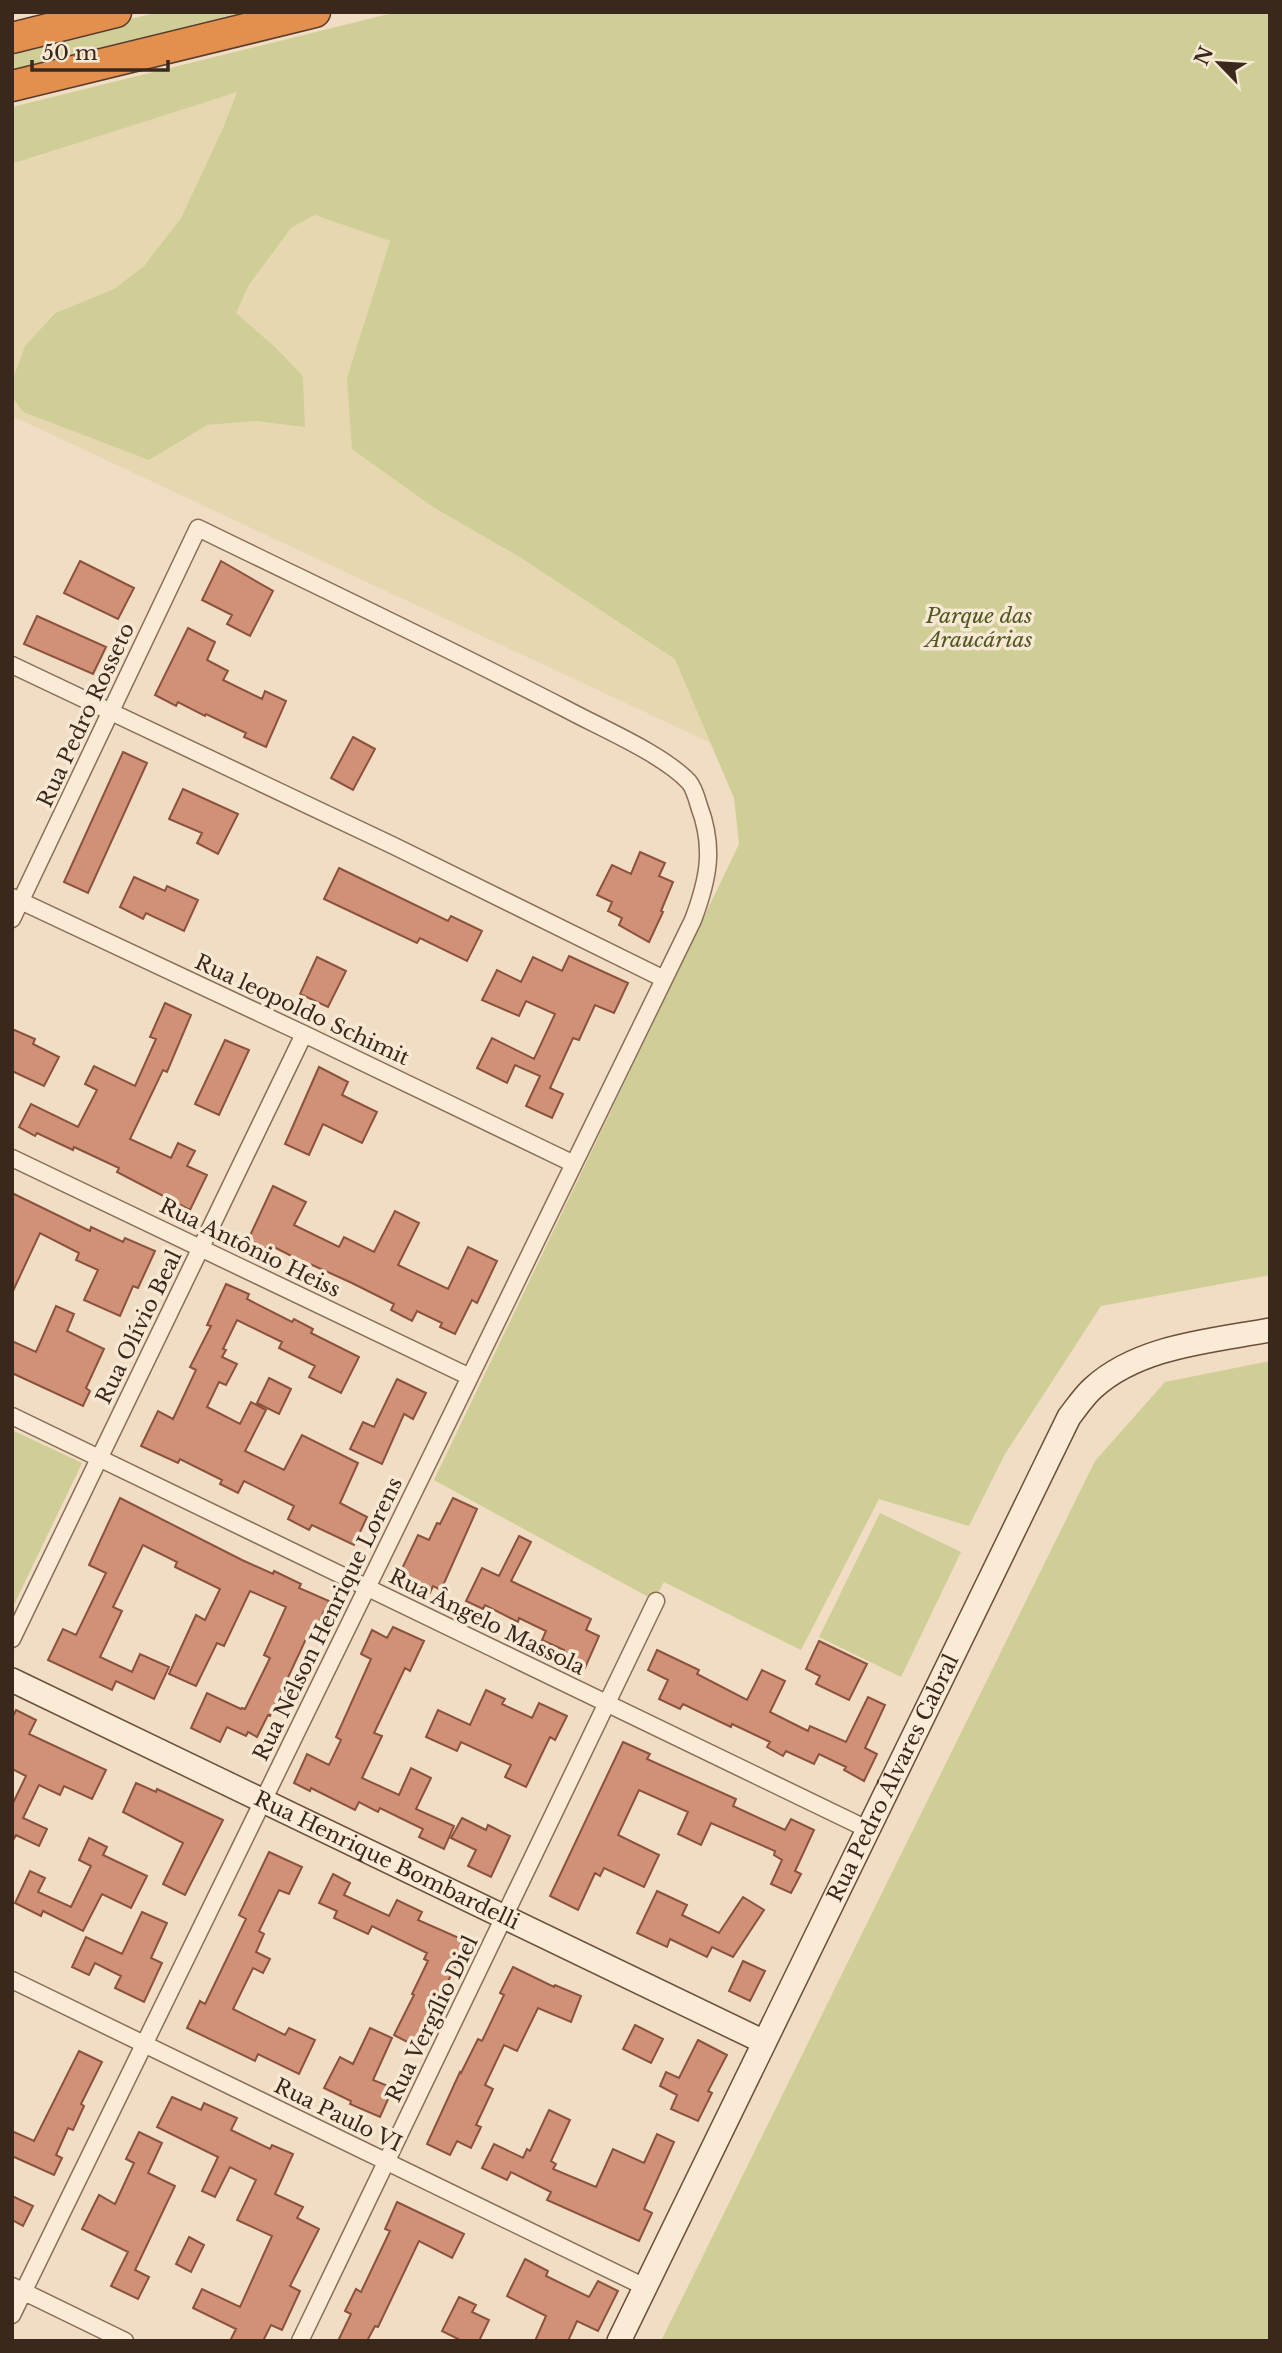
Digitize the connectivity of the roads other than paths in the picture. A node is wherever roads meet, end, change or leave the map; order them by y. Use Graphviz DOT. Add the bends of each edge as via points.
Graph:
graph roads {
  1 [pos="116,12"];
  2 [pos="315,12"];
  3 [pos="12,38"];
  4 [pos="14,86"];
  5 [pos="198,528"];
  6 [pos="12,665"];
  7 [pos="111,712"];
  8 [pos="17,899"];
  9 [pos="12,919"];
  10 [pos="664,979"];
  11 [pos="304,1034"];
  12 [pos="12,1157"];
  13 [pos="574,1164"];
  14 [pos="201,1248"];
  15 [pos="1270,1329"];
  16 [pos="470,1377"];
  17 [pos="12,1416"];
  18 [pos="99,1458"];
  19 [pos="367,1588"];
  20 [pos="656,1601"];
  21 [pos="12,1639"];
  22 [pos="12,1680"];
  23 [pos="606,1703"];
  24 [pos="263,1801"];
  25 [pos="867,1829"];
  26 [pos="504,1917"];
  27 [pos="12,1980"];
  28 [pos="764,2042"];
  29 [pos="144,2045"];
  30 [pos="386,2162"];
  31 [pos="645,2287"];
  32 [pos="18,2289"];
  33 [pos="12,2315"];
  34 [pos="125,2341"];
  35 [pos="300,2341"];
  36 [pos="619,2341"];
  1 -- 3 [label="highway"];
  2 -- 4 [label="highway"];
  5 -- 7 [label="street, Rua Pedro Rosseto"];
  5 -- 10 [label="street, Rua Nélson Henrique Lorens" via="481,665 663,760 691,783 708,840 707,876 693,920"];
  6 -- 7 [label="street"];
  7 -- 8 [label="street, Rua Pedro Rosseto"];
  7 -- 10 [label="street"];
  8 -- 9 [label="street, Rua Pedro Rosseto"];
  8 -- 11 [label="street, Rua leopoldo Schimit"];
  10 -- 13 [label="street, Rua Nélson Henrique Lorens"];
  11 -- 13 [label="street, Rua leopoldo Schimit"];
  11 -- 14 [label="street, Rua Olívio Beal"];
  12 -- 14 [label="street, Rua Antônio Heiss"];
  13 -- 16 [label="street, Rua Nélson Henrique Lorens"];
  14 -- 16 [label="street, Rua Antônio Heiss"];
  14 -- 18 [label="street, Rua Olívio Beal"];
  15 -- 25 [label="street, Rua Pedro Álvares Cabral" via="1132,1362 1093,1388 1069,1417"];
  16 -- 19 [label="street, Rua Nélson Henrique Lorens"];
  17 -- 18 [label="street, Rua Ângelo Massola"];
  18 -- 19 [label="street, Rua Ângelo Massola"];
  18 -- 21 [label="street, Rua Olívio Beal"];
  19 -- 23 [label="street, Rua Ângelo Massola"];
  19 -- 24 [label="street, Rua Nélson Henrique Lorens"];
  20 -- 23 [label="street, Rua Vergílio Diel"];
  22 -- 24 [label="street, Rua Henrique Bombardelli"];
  23 -- 25 [label="street, Rua Ângelo Massola"];
  23 -- 26 [label="street, Rua Vergílio Diel"];
  24 -- 26 [label="street, Rua Henrique Bombardelli"];
  24 -- 29 [label="street, Rua Nélson Henrique Lorens"];
  25 -- 28 [label="street, Rua Pedro Álvares Cabral"];
  26 -- 28 [label="street, Rua Henrique Bombardelli"];
  26 -- 30 [label="street, Rua Vergílio Diel"];
  27 -- 29 [label="street, Rua Paulo VI"];
  28 -- 31 [label="street, Rua Pedro Álvares Cabral"];
  29 -- 30 [label="street, Rua Paulo VI"];
  29 -- 32 [label="street, Rua Nélson Henrique Lorens"];
  30 -- 31 [label="street, Rua Paulo VI"];
  30 -- 35 [label="street, Rua Vergílio Diel"];
  31 -- 36 [label="street, Rua Pedro Álvares Cabral"];
  32 -- 33 [label="street, Rua Nélson Henrique Lorens"];
  32 -- 34 [label="street"];
}
